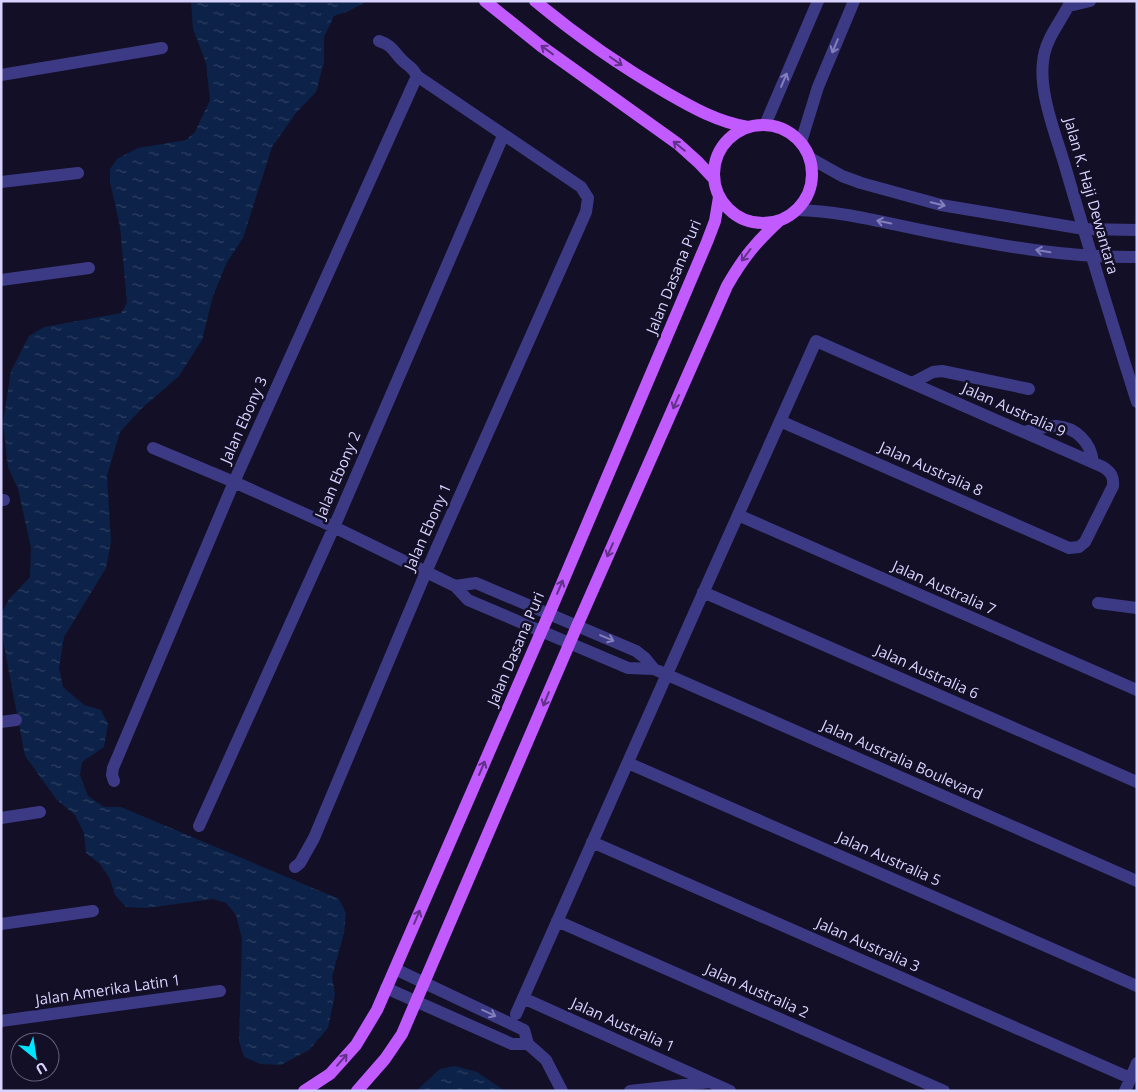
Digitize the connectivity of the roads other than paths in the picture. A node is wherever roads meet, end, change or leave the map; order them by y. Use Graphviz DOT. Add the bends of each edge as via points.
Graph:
graph roads {
  1 [pos="485,1"];
  2 [pos="535,1"];
  3 [pos="818,1"];
  4 [pos="854,1"];
  5 [pos="1090,1"];
  6 [pos="1070,4"];
  7 [pos="379,41"];
  8 [pos="162,48"];
  9 [pos="1,75"];
  10 [pos="416,76"];
  11 [pos="765,125"];
  12 [pos="748,127"];
  13 [pos="503,136"];
  14 [pos="800,142"];
  15 [pos="810,158"];
  16 [pos="78,173"];
  17 [pos="714,179"];
  18 [pos="1,182"];
  19 [pos="720,197"];
  20 [pos="796,210"];
  21 [pos="780,220"];
  22 [pos="1084,229"];
  23 [pos="1137,230"];
  24 [pos="1092,257"];
  25 [pos="1137,257"];
  26 [pos="89,268"];
  27 [pos="1,280"];
  28 [pos="912,383"];
  29 [pos="1029,389"];
  30 [pos="1137,402"];
  31 [pos="780,421"];
  32 [pos="1024,432"];
  33 [pos="153,448"];
  34 [pos="1098,465"];
  35 [pos="234,482"];
  36 [pos="738,515"];
  37 [pos="334,527"];
  38 [pos="426,572"];
  39 [pos="455,586"];
  40 [pos="704,592"];
  41 [pos="1098,603"];
  42 [pos="1137,608"];
  43 [pos="549,614"];
  44 [pos="577,626"];
  45 [pos="541,631"];
  46 [pos="570,643"];
  47 [pos="654,670"];
  48 [pos="666,675"];
  49 [pos="1137,690"];
  50 [pos="16,720"];
  51 [pos="1,722"];
  52 [pos="628,763"];
  53 [pos="114,781"];
  54 [pos="1137,782"];
  55 [pos="40,812"];
  56 [pos="1,818"];
  57 [pos="199,826"];
  58 [pos="592,842"];
  59 [pos="295,867"];
  60 [pos="1137,881"];
  61 [pos="94,911"];
  62 [pos="557,921"];
  63 [pos="1,924"];
  64 [pos="395,969"];
  65 [pos="424,983"];
  66 [pos="1137,986"];
  67 [pos="386,988"];
  68 [pos="220,991"];
  69 [pos="523,998"];
  70 [pos="416,1002"];
  71 [pos="516,1014"];
  72 [pos="1,1021"];
  73 [pos="528,1044"];
  74 [pos="1137,1064"];
  75 [pos="1130,1078"];
  76 [pos="710,1082"];
  77 [pos="304,1091"];
  78 [pos="357,1091"];
  79 [pos="562,1091"];
  80 [pos="630,1091"];
  81 [pos="730,1091"];
  82 [pos="944,1091"];
  83 [pos="1125,1091"];
  17 -- 1 [label="main road, one-way" via="678,144"];
  2 -- 12 [label="main road, one-way" via="566,27 641,78 699,112"];
  11 -- 3 [label="street, one-way"];
  4 -- 14 [label="street, one-way" via="818,87"];
  5 -- 6 [label="street"];
  6 -- 22 [label="street, Jalan K. Haji Dewantara" via="1045,48 1043,80"];
  7 -- 10 [label="street" via="393,48 413,68"];
  8 -- 9 [label="street"];
  10 -- 13 [label="street"];
  10 -- 35 [label="street, Jalan Ebony 3"];
  11 -- 12 [label="main road"];
  11 -- 14 [label="main road" via="785,130"];
  12 -- 17 [label="main road" via="733,135 722,147 715,163"];
  13 -- 37 [label="street, Jalan Ebony 2"];
  13 -- 38 [label="street, Jalan Ebony 1" via="581,188 588,198 586,212"];
  14 -- 15 [label="main road"];
  15 -- 20 [label="main road" via="812,177 808,195"];
  15 -- 22 [label="street, one-way" via="861,183 942,205"];
  16 -- 18 [label="street"];
  17 -- 19 [label="main road"];
  19 -- 21 [label="main road" via="730,211 745,220 762,223"];
  43 -- 19 [label="main road, Jalan Dasana Puri, one-way" via="707,242"];
  20 -- 21 [label="main road"];
  24 -- 20 [label="street, one-way" via="934,233 834,212"];
  21 -- 44 [label="main road, one-way" via="758,240 727,286"];
  22 -- 23 [label="street"];
  22 -- 24 [label="street, Jalan K. Haji Dewantara"];
  24 -- 25 [label="street"];
  24 -- 30 [label="street, Jalan K. Haji Dewantara"];
  26 -- 27 [label="street"];
  28 -- 29 [label="street, Jalan Australia 9" via="932,372 942,371"];
  28 -- 31 [label="street, Jalan Australia 9" via="816,341"];
  28 -- 32 [label="street, Jalan Australia 9"];
  31 -- 34 [label="street, Jalan Australia 8" via="1069,548 1079,547 1085,542 1114,486 1112,475"];
  31 -- 36 [label="street"];
  32 -- 34 [label="street, Jalan Australia 9"];
  32 -- 34 [label="street" via="1057,426 1066,428 1081,436"];
  33 -- 35 [label="street"];
  35 -- 37 [label="street"];
  35 -- 53 [label="street, Jalan Ebony 3" via="113,768"];
  36 -- 40 [label="street"];
  36 -- 49 [label="street, Jalan Australia 7"];
  37 -- 38 [label="street"];
  37 -- 57 [label="street, Jalan Ebony 2"];
  38 -- 39 [label="street"];
  38 -- 59 [label="street, Jalan Ebony 1" via="314,838"];
  39 -- 43 [label="street" via="476,583"];
  39 -- 45 [label="street" via="468,600"];
  40 -- 48 [label="street"];
  40 -- 54 [label="street, Jalan Australia 6"];
  41 -- 42 [label="street"];
  43 -- 44 [label="street"];
  43 -- 45 [label="main road, Jalan Dasana Puri"];
  44 -- 46 [label="main road"];
  44 -- 47 [label="street, one-way" via="636,651"];
  45 -- 46 [label="street"];
  64 -- 45 [label="main road, Jalan Dasana Puri, one-way"];
  46 -- 47 [label="street" via="628,668"];
  46 -- 65 [label="main road, one-way"];
  47 -- 48 [label="street, Jalan Australia Boulevard"];
  48 -- 52 [label="street"];
  48 -- 60 [label="street, Jalan Australia Boulevard"];
  50 -- 51 [label="street"];
  52 -- 58 [label="street"];
  52 -- 66 [label="street, Jalan Australia 5"];
  55 -- 56 [label="street"];
  58 -- 62 [label="street"];
  58 -- 75 [label="street, Jalan Australia 3"];
  61 -- 63 [label="street"];
  62 -- 69 [label="street"];
  62 -- 82 [label="street, Jalan Australia 2"];
  64 -- 65 [label="street"];
  64 -- 67 [label="main road, Jalan Dasana Puri"];
  65 -- 70 [label="main road"];
  65 -- 73 [label="street, one-way" via="524,1030"];
  67 -- 70 [label="street"];
  77 -- 67 [label="main road, Jalan Dasana Puri, one-way" via="330,1074 356,1044"];
  68 -- 72 [label="street, Jalan Amerika Latin 1"];
  69 -- 71 [label="street"];
  69 -- 76 [label="street, Jalan Australia 1"];
  70 -- 73 [label="street" via="512,1044"];
  70 -- 78 [label="main road" via="402,1034 385,1060"];
  73 -- 79 [label="street" via="546,1060"];
  74 -- 75 [label="street"];
  75 -- 83 [label="street"];
  76 -- 80 [label="street"];
  76 -- 81 [label="street, Jalan Australia 1"];
}
